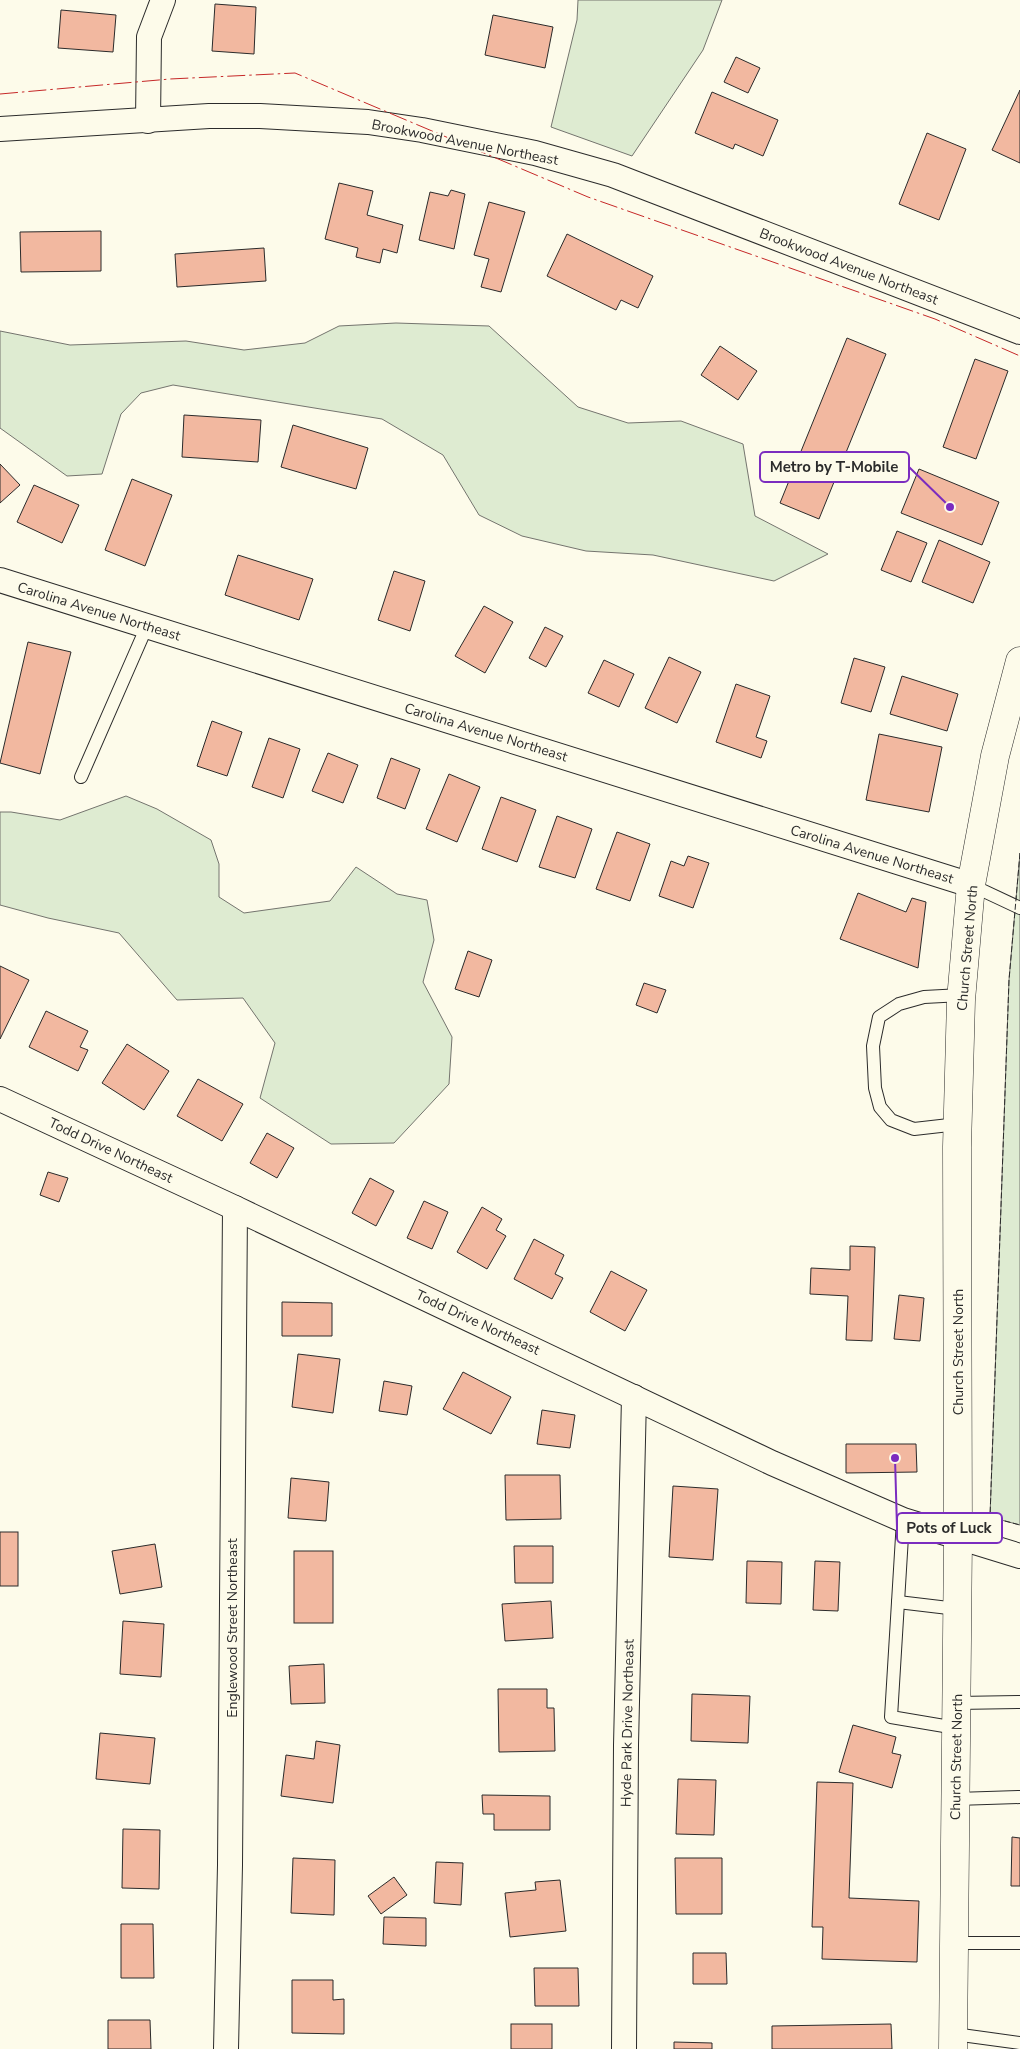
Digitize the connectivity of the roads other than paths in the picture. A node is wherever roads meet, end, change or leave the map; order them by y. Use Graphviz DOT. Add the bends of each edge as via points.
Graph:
graph roads {
  1 [pos="163,0"];
  2 [pos="148,121"];
  3 [pos="0,129"];
  4 [pos="1020,332"];
  5 [pos="0,580"];
  6 [pos="146,626"];
  7 [pos="1020,661"];
  8 [pos="81,777"];
  9 [pos="971,885"];
  10 [pos="1020,908"];
  11 [pos="962,995"];
  12 [pos="0,1099"];
  13 [pos="958,1124"];
  14 [pos="235,1208"];
  15 [pos="634,1397"];
  16 [pos="903,1520"];
  17 [pos="958,1538"];
  18 [pos="1020,1556"];
  19 [pos="898,1602"];
  20 [pos="957,1609"];
  21 [pos="1020,1702"];
  22 [pos="956,1715"];
  23 [pos="956,1799"];
  24 [pos="1019,1799"];
  25 [pos="955,1943"];
  26 [pos="1020,1943"];
  27 [pos="954,2042"];
  28 [pos="1020,2043"];
  29 [pos="226,2049"];
  30 [pos="624,2049"];
  1 -- 2 [label="street" via="149,37"];
  2 -- 3 [label="street, Brookwood Avenue Northeast"];
  2 -- 4 [label="street, Brookwood Avenue Northeast" via="260,116 368,122 535,153 613,175"];
  5 -- 6 [label="street, Carolina Avenue Northeast"];
  6 -- 8 [label="lane"];
  6 -- 9 [label="street, Carolina Avenue Northeast"];
  7 -- 9 [label="main road, Church Street North" via="995,756"];
  9 -- 10 [label="lane"];
  9 -- 11 [label="main road, Church Street North"];
  11 -- 13 [label="main road, Church Street North"];
  11 -- 13 [label="lane" via="924,997 899,1004 879,1017 873,1046 875,1088 880,1107 891,1120 914,1129"];
  12 -- 14 [label="street, Todd Drive Northeast"];
  13 -- 17 [label="main road, Church Street North"];
  14 -- 15 [label="street, Todd Drive Northeast"];
  14 -- 29 [label="street, Englewood Street Northeast"];
  15 -- 16 [label="street, Todd Drive Northeast" via="772,1463"];
  15 -- 30 [label="street, Hyde Park Drive Northeast" via="626,1745"];
  16 -- 17 [label="street, Todd Drive Northeast"];
  16 -- 19 [label="lane"];
  17 -- 18 [label="street, Todd Drive Northeast"];
  17 -- 20 [label="main road, Church Street North"];
  19 -- 20 [label="lane"];
  19 -- 22 [label="lane" via="891,1717"];
  20 -- 22 [label="main road, Church Street North"];
  21 -- 22 [label="lane"];
  22 -- 23 [label="main road, Church Street North"];
  23 -- 24 [label="lane"];
  23 -- 25 [label="main road, Church Street North"];
  25 -- 26 [label="lane"];
  25 -- 27 [label="main road, Church Street North"];
  27 -- 28 [label="lane"];
}
